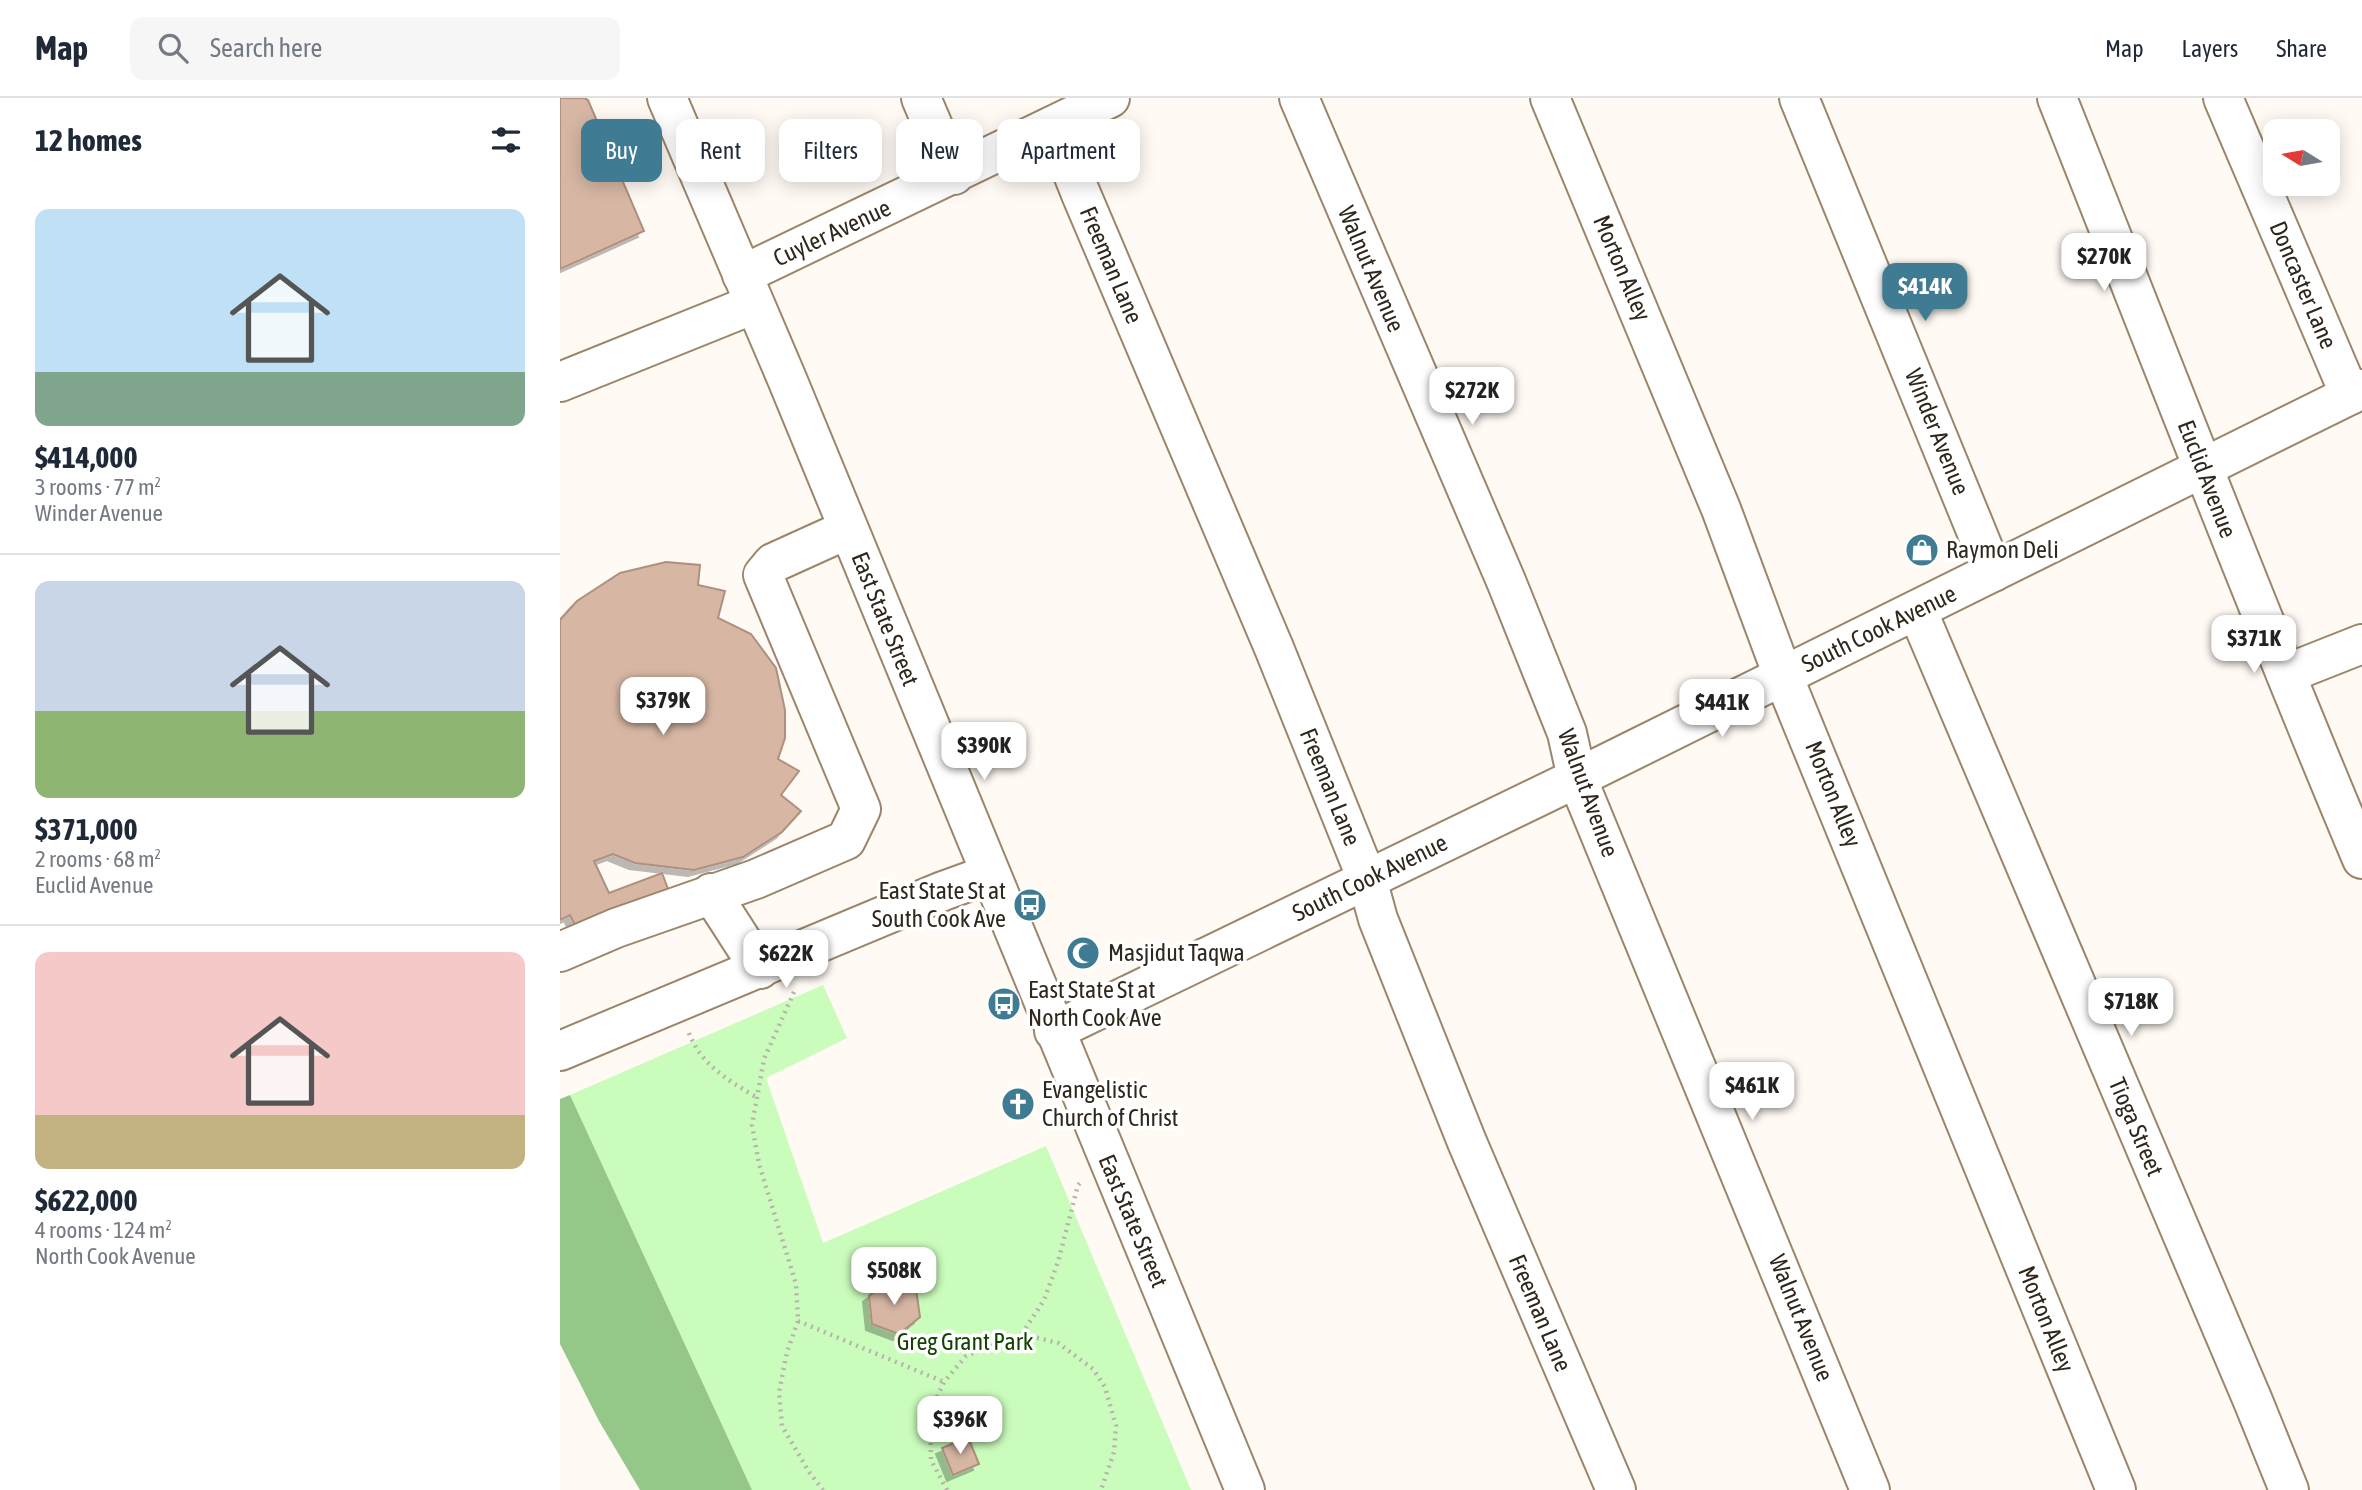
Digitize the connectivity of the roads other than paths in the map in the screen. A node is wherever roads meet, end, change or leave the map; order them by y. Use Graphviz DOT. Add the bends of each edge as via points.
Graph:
graph roads {
  1 [pos="667,98"];
  2 [pos="921,98"];
  3 [pos="1110,98"];
  4 [pos="1299,98"];
  5 [pos="1550,98"];
  6 [pos="1798,98"];
  7 [pos="2057,98"];
  8 [pos="2223,98"];
  9 [pos="930,119"];
  10 [pos="1068,119"];
  11 [pos="941,182"];
  12 [pos="1076,182"];
  13 [pos="748,290"];
  14 [pos="560,382"];
  15 [pos="2356,392"];
  16 [pos="2202,468"];
  17 [pos="848,529"];
  18 [pos="1993,572"];
  19 [pos="1917,610"];
  20 [pos="2362,644"];
  21 [pos="2286,674"];
  22 [pos="1783,676"];
  23 [pos="1577,778"];
  24 [pos="2360,847"];
  25 [pos="990,874"];
  26 [pos="1367,879"];
  27 [pos="711,893"];
  28 [pos="560,952"];
  29 [pos="772,964"];
  30 [pos="1054,1031"];
  31 [pos="562,1046"];
  32 [pos="1245,1490"];
  33 [pos="1616,1490"];
  34 [pos="1870,1490"];
  35 [pos="2116,1490"];
  36 [pos="2288,1490"];
  1 -- 13 [label="street, East State Street"];
  2 -- 9 [label="street"];
  3 -- 10 [label="street, Cuyler Avenue"];
  4 -- 23 [label="street, Walnut Avenue" via="1506,581 1567,733"];
  5 -- 22 [label="street, Morton Alley" via="1721,509"];
  6 -- 18 [label="street, Winder Avenue"];
  7 -- 16 [label="street, Euclid Avenue"];
  8 -- 15 [label="street, Doncaster Lane"];
  11 -- 13 [label="street, Cuyler Avenue"];
  12 -- 26 [label="street, Freeman Lane"];
  13 -- 14 [label="street, Cuyler Avenue"];
  13 -- 17 [label="street, East State Street"];
  15 -- 16 [label="street, South Cook Avenue"];
  16 -- 18 [label="street, South Cook Avenue"];
  16 -- 21 [label="street, Euclid Avenue"];
  17 -- 25 [label="street, East State Street"];
  17 -- 27 [label="street" via="773,564 763,575 861,809 846,840"];
  18 -- 19 [label="street, South Cook Avenue"];
  19 -- 22 [label="street, South Cook Avenue"];
  19 -- 36 [label="street, Tioga Street"];
  20 -- 21 [label="street"];
  21 -- 24 [label="street, Euclid Avenue"];
  22 -- 23 [label="street, South Cook Avenue"];
  22 -- 35 [label="street, Morton Alley"];
  23 -- 26 [label="street, South Cook Avenue"];
  23 -- 34 [label="street, Walnut Avenue"];
  25 -- 29 [label="street"];
  25 -- 30 [label="street, East State Street"];
  26 -- 30 [label="street, South Cook Avenue"];
  26 -- 33 [label="street, Freeman Lane" via="1378,919 1467,1142"];
  27 -- 28 [label="street"];
  27 -- 29 [label="street"];
  29 -- 31 [label="street"];
  30 -- 32 [label="street, East State Street"];
}
